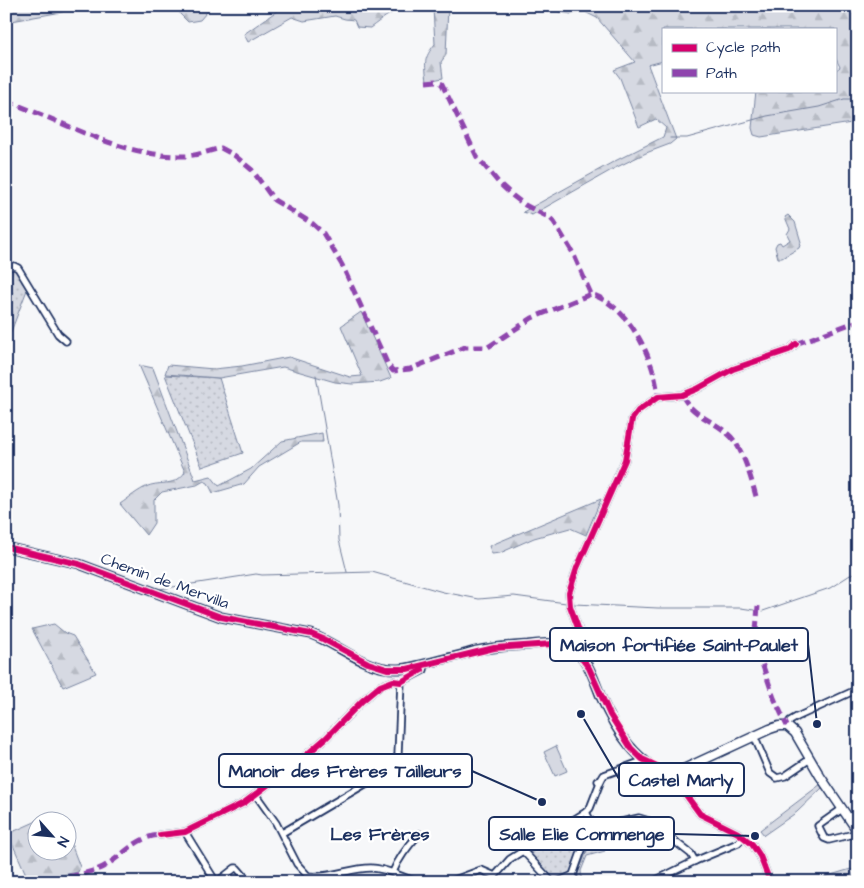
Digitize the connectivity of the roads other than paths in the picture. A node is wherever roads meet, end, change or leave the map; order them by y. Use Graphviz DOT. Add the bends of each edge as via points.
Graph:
graph roads {
  1 [pos="6,268"];
  2 [pos="66,341"];
  3 [pos="796,344"];
  4 [pos="6,547"];
  5 [pos="585,661"];
  6 [pos="425,664"];
  7 [pos="401,682"];
  8 [pos="858,689"];
  9 [pos="787,726"];
  10 [pos="754,736"];
  11 [pos="642,759"];
  12 [pos="810,759"];
  13 [pos="672,773"];
  14 [pos="256,794"];
  15 [pos="842,809"];
  16 [pos="587,811"];
  17 [pos="594,828"];
  18 [pos="185,832"];
  19 [pos="858,832"];
  20 [pos="282,833"];
  21 [pos="419,834"];
  22 [pos="160,835"];
  23 [pos="744,837"];
  24 [pos="524,852"];
  25 [pos="695,861"];
  26 [pos="393,872"];
  27 [pos="306,874"];
  28 [pos="573,874"];
  29 [pos="404,877"];
  30 [pos="493,879"];
  31 [pos="217,882"];
  32 [pos="239,882"];
  33 [pos="307,882"];
  34 [pos="410,882"];
  35 [pos="421,882"];
  36 [pos="449,882"];
  37 [pos="552,882"];
  38 [pos="557,882"];
  39 [pos="574,882"];
  40 [pos="652,882"];
  41 [pos="770,882"];
  1 -- 2 [label="street" via="18,268 58,334"];
  3 -- 5 [label="street" via="789,350 733,368 682,395 658,397 634,415 625,460 569,593 570,606 586,650"];
  4 -- 6 [label="street, Chemin de Mervilla" via="79,564 221,617 310,634 387,669"];
  5 -- 6 [label="street" via="572,649 552,644 494,648"];
  5 -- 11 [label="street" via="618,730"];
  6 -- 7 [label="street" via="424,670"];
  7 -- 14 [label="street" via="380,686 326,738"];
  7 -- 20 [label="street" via="398,755 389,770"];
  8 -- 9 [label="street" via="797,717"];
  9 -- 10 [label="street"];
  9 -- 12 [label="street" via="795,733"];
  10 -- 12 [label="street" via="770,772 777,778"];
  10 -- 13 [label="street"];
  11 -- 13 [label="street"];
  11 -- 16 [label="street" via="604,775"];
  12 -- 15 [label="street"];
  13 -- 23 [label="street" via="700,814"];
  14 -- 18 [label="street"];
  14 -- 20 [label="street"];
  15 -- 19 [label="street"];
  15 -- 19 [label="street" via="818,826 824,838 829,840"];
  16 -- 17 [label="street"];
  16 -- 24 [label="street"];
  17 -- 25 [label="street" via="639,818 649,821 691,854"];
  17 -- 28 [label="street"];
  18 -- 22 [label="street"];
  18 -- 31 [label="street"];
  20 -- 27 [label="street"];
  21 -- 26 [label="street" via="398,860"];
  23 -- 25 [label="street" via="738,843"];
  23 -- 41 [label="street" via="756,849"];
  24 -- 30 [label="street" via="510,859"];
  24 -- 37 [label="street"];
  25 -- 40 [label="street"];
  26 -- 27 [label="street" via="371,868 318,877"];
  26 -- 29 [label="street"];
  27 -- 33 [label="street"];
  28 -- 38 [label="street"];
  28 -- 39 [label="street"];
  29 -- 34 [label="street"];
  29 -- 35 [label="street"];
  30 -- 36 [label="street" via="481,870"];
  31 -- 32 [label="street" via="238,868 244,876"];
}
